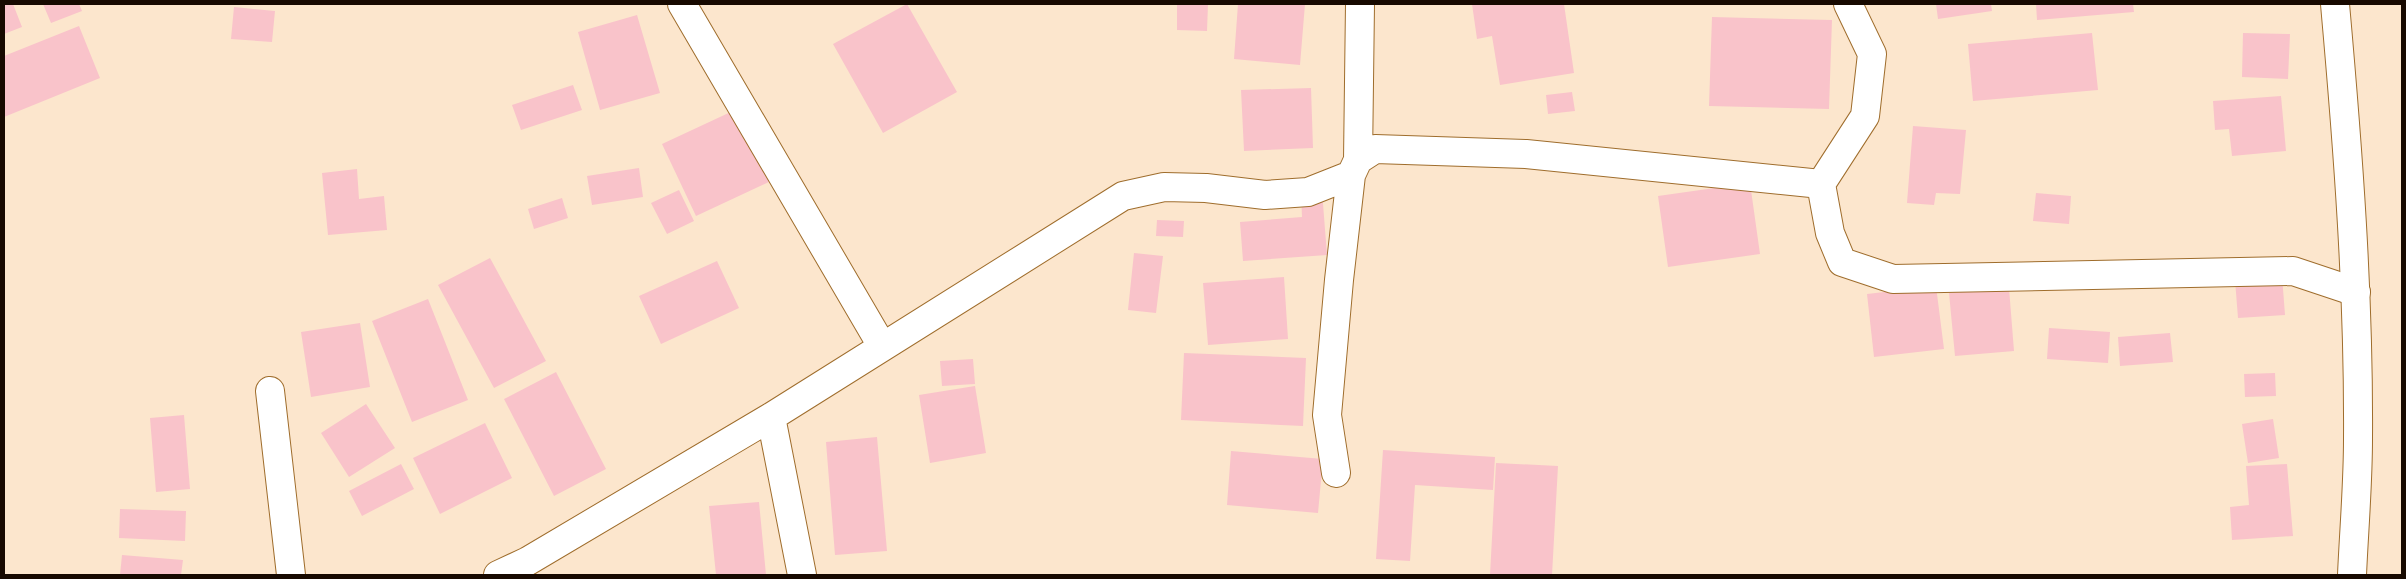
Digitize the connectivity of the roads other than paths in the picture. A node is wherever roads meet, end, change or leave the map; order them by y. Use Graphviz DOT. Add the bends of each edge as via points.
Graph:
graph roads {
  1 [pos="682,4"];
  2 [pos="1360,4"];
  3 [pos="1848,4"];
  4 [pos="2335,4"];
  5 [pos="1354,168"];
  6 [pos="1821,184"];
  7 [pos="2356,292"];
  8 [pos="882,346"];
  9 [pos="270,391"];
  10 [pos="772,417"];
  11 [pos="1336,473"];
  12 [pos="291,575"];
  13 [pos="498,575"];
  14 [pos="802,575"];
  15 [pos="2352,575"];
  1 -- 8 [label="street"];
  2 -- 5 [label="street"];
  3 -- 6 [label="street" via="1872,54 1865,116"];
  4 -- 7 [label="street" via="2351,186"];
  5 -- 6 [label="street" via="1375,149 1526,154"];
  5 -- 8 [label="street" via="1308,192 1265,195 1164,187 1123,196"];
  5 -- 11 [label="street" via="1339,280 1327,415"];
  6 -- 7 [label="street" via="1830,233 1842,262 1893,279 2293,271"];
  7 -- 15 [label="street" via="2358,440"];
  8 -- 10 [label="street"];
  9 -- 12 [label="street"];
  10 -- 13 [label="street" via="528,561"];
  10 -- 14 [label="street"];
}
